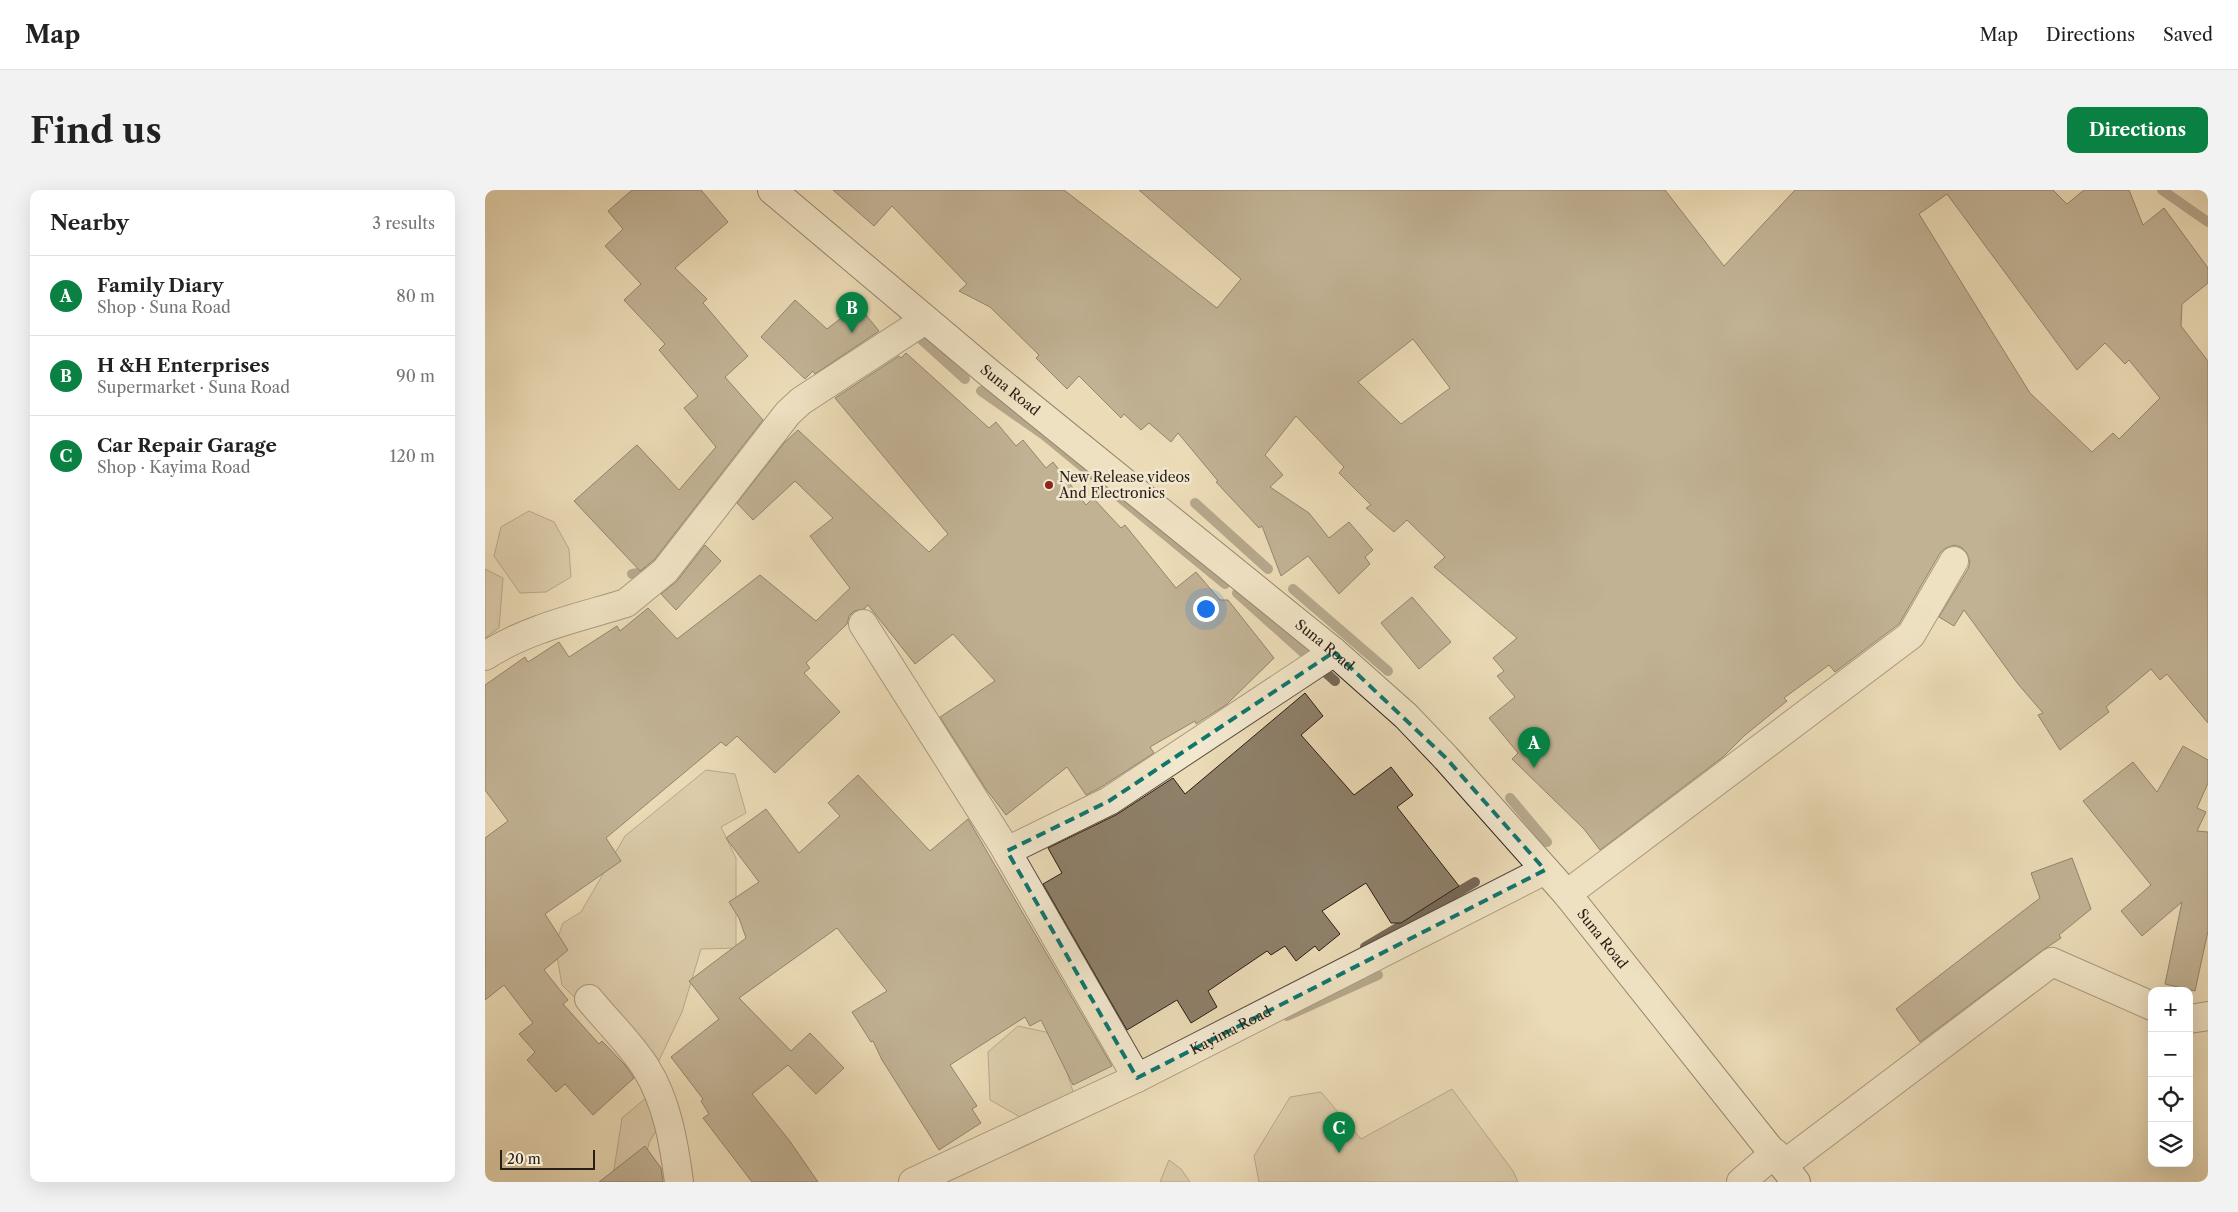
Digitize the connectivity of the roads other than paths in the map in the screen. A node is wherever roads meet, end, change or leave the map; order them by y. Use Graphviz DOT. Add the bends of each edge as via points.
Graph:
graph roads {
  1 [pos="772,190"];
  2 [pos="925,320"];
  3 [pos="1954,561"];
  4 [pos="863,624"];
  5 [pos="1334,652"];
  6 [pos="485,656"];
  7 [pos="1007,852"];
  8 [pos="1545,870"];
  9 [pos="1567,894"];
  10 [pos="589,999"];
  11 [pos="2148,1004"];
  12 [pos="2208,1016"];
  13 [pos="2193,1018"];
  14 [pos="1137,1078"];
  15 [pos="1785,1167"];
  16 [pos="679,1182"];
  17 [pos="913,1182"];
  18 [pos="1741,1182"];
  1 -- 2 [label="street, Suna Road"];
  2 -- 5 [label="street, Suna Road"];
  2 -- 6 [label="street" via="788,413 665,571 637,596 512,639"];
  3 -- 9 [label="street" via="1911,635"];
  4 -- 7 [label="street"];
  5 -- 7 [label="street" via="1109,801"];
  5 -- 8 [label="street, Suna Road" via="1406,716"];
  7 -- 14 [label="street"];
  8 -- 9 [label="street, Suna Road"];
  8 -- 14 [label="street, Kayima Road"];
  9 -- 15 [label="street, Suna Road"];
  10 -- 16 [label="street" via="645,1066 656,1086 675,1147"];
  11 -- 15 [label="street" via="2053,962"];
  12 -- 13 [label="street"];
  14 -- 17 [label="street, Kayima Road"];
  15 -- 18 [label="street"];
}
